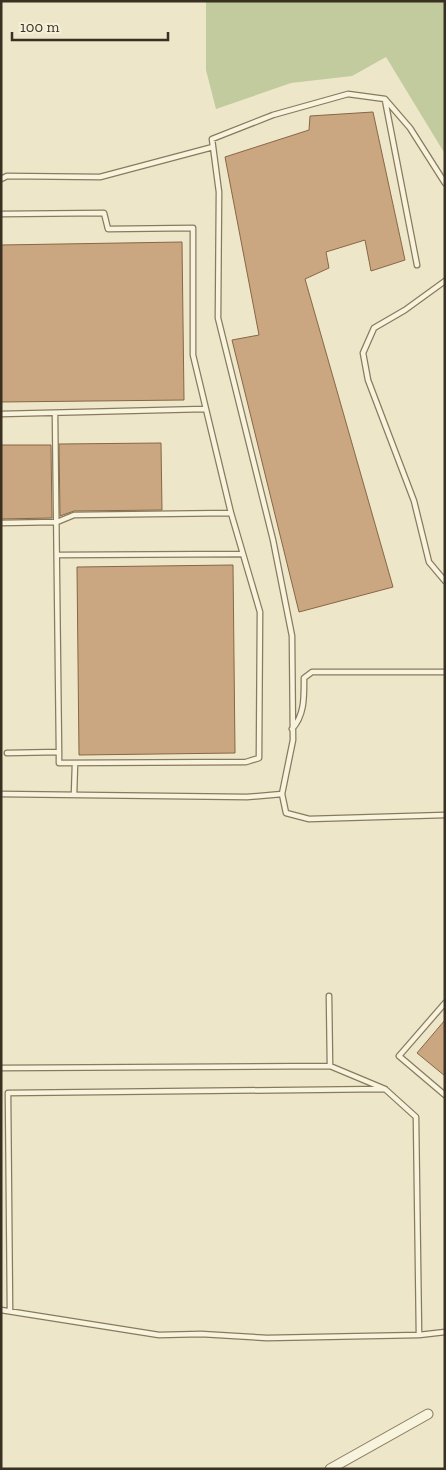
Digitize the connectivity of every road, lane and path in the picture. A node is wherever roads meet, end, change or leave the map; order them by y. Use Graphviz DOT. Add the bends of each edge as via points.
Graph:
graph roads {
  1 [pos="385,98"];
  2 [pos="213,147"];
  3 [pos="1,179"];
  4 [pos="445,183"];
  5 [pos="1,214"];
  6 [pos="417,265"];
  7 [pos="445,281"];
  8 [pos="206,408"];
  9 [pos="1,414"];
  10 [pos="55,414"];
  11 [pos="231,513"];
  12 [pos="57,522"];
  13 [pos="1,523"];
  14 [pos="241,554"];
  15 [pos="57,555"];
  16 [pos="445,581"];
  17 [pos="445,672"];
  18 [pos="292,729"];
  19 [pos="60,752"];
  20 [pos="7,753"];
  21 [pos="74,764"];
  22 [pos="1,794"];
  23 [pos="282,794"];
  24 [pos="74,795"];
  25 [pos="445,815"];
  26 [pos="330,996"];
  27 [pos="445,1003"];
  28 [pos="330,1066"];
  29 [pos="1,1068"];
  30 [pos="385,1089"];
  31 [pos="445,1096"];
  32 [pos="1,1310"];
  33 [pos="10,1311"];
  34 [pos="445,1332"];
  35 [pos="420,1335"];
  36 [pos="428,1414"];
  37 [pos="330,1469"];
  1 -- 2 [label="lane" via="348,94 314,103 212,139"];
  1 -- 4 [label="lane" via="410,128"];
  1 -- 6 [label="lane"];
  2 -- 3 [label="lane" via="100,177 6,176"];
  2 -- 18 [label="lane" via="219,192 218,318 273,540 292,636"];
  5 -- 8 [label="lane" via="104,212 108,229 193,228 193,355"];
  7 -- 16 [label="lane" via="374,328 363,353 371,389 414,501 429,562"];
  8 -- 10 [label="lane"];
  8 -- 11 [label="lane"];
  9 -- 10 [label="lane"];
  10 -- 12 [label="lane"];
  11 -- 12 [label="lane" via="74,515"];
  11 -- 14 [label="lane"];
  12 -- 13 [label="lane"];
  12 -- 15 [label="lane"];
  14 -- 15 [label="lane"];
  14 -- 21 [label="lane" via="260,612 258,758 246,762"];
  15 -- 19 [label="lane"];
  17 -- 18 [label="lane" via="312,672 304,678 300,721"];
  18 -- 23 [label="lane"];
  19 -- 20 [label="lane"];
  19 -- 21 [label="lane" via="59,763"];
  21 -- 24 [label="lane"];
  22 -- 24 [label="lane"];
  23 -- 24 [label="lane" via="247,797"];
  23 -- 25 [label="lane" via="286,813 310,819"];
  26 -- 28 [label="lane"];
  27 -- 31 [label="lane" via="399,1056"];
  28 -- 29 [label="lane"];
  28 -- 30 [label="lane"];
  30 -- 33 [label="lane" via="8,1093"];
  30 -- 35 [label="lane" via="416,1117"];
  32 -- 33 [label="lane"];
  33 -- 35 [label="lane" via="159,1335 267,1338"];
  34 -- 35 [label="lane"];
  36 -- 37 [label="street"];
}
